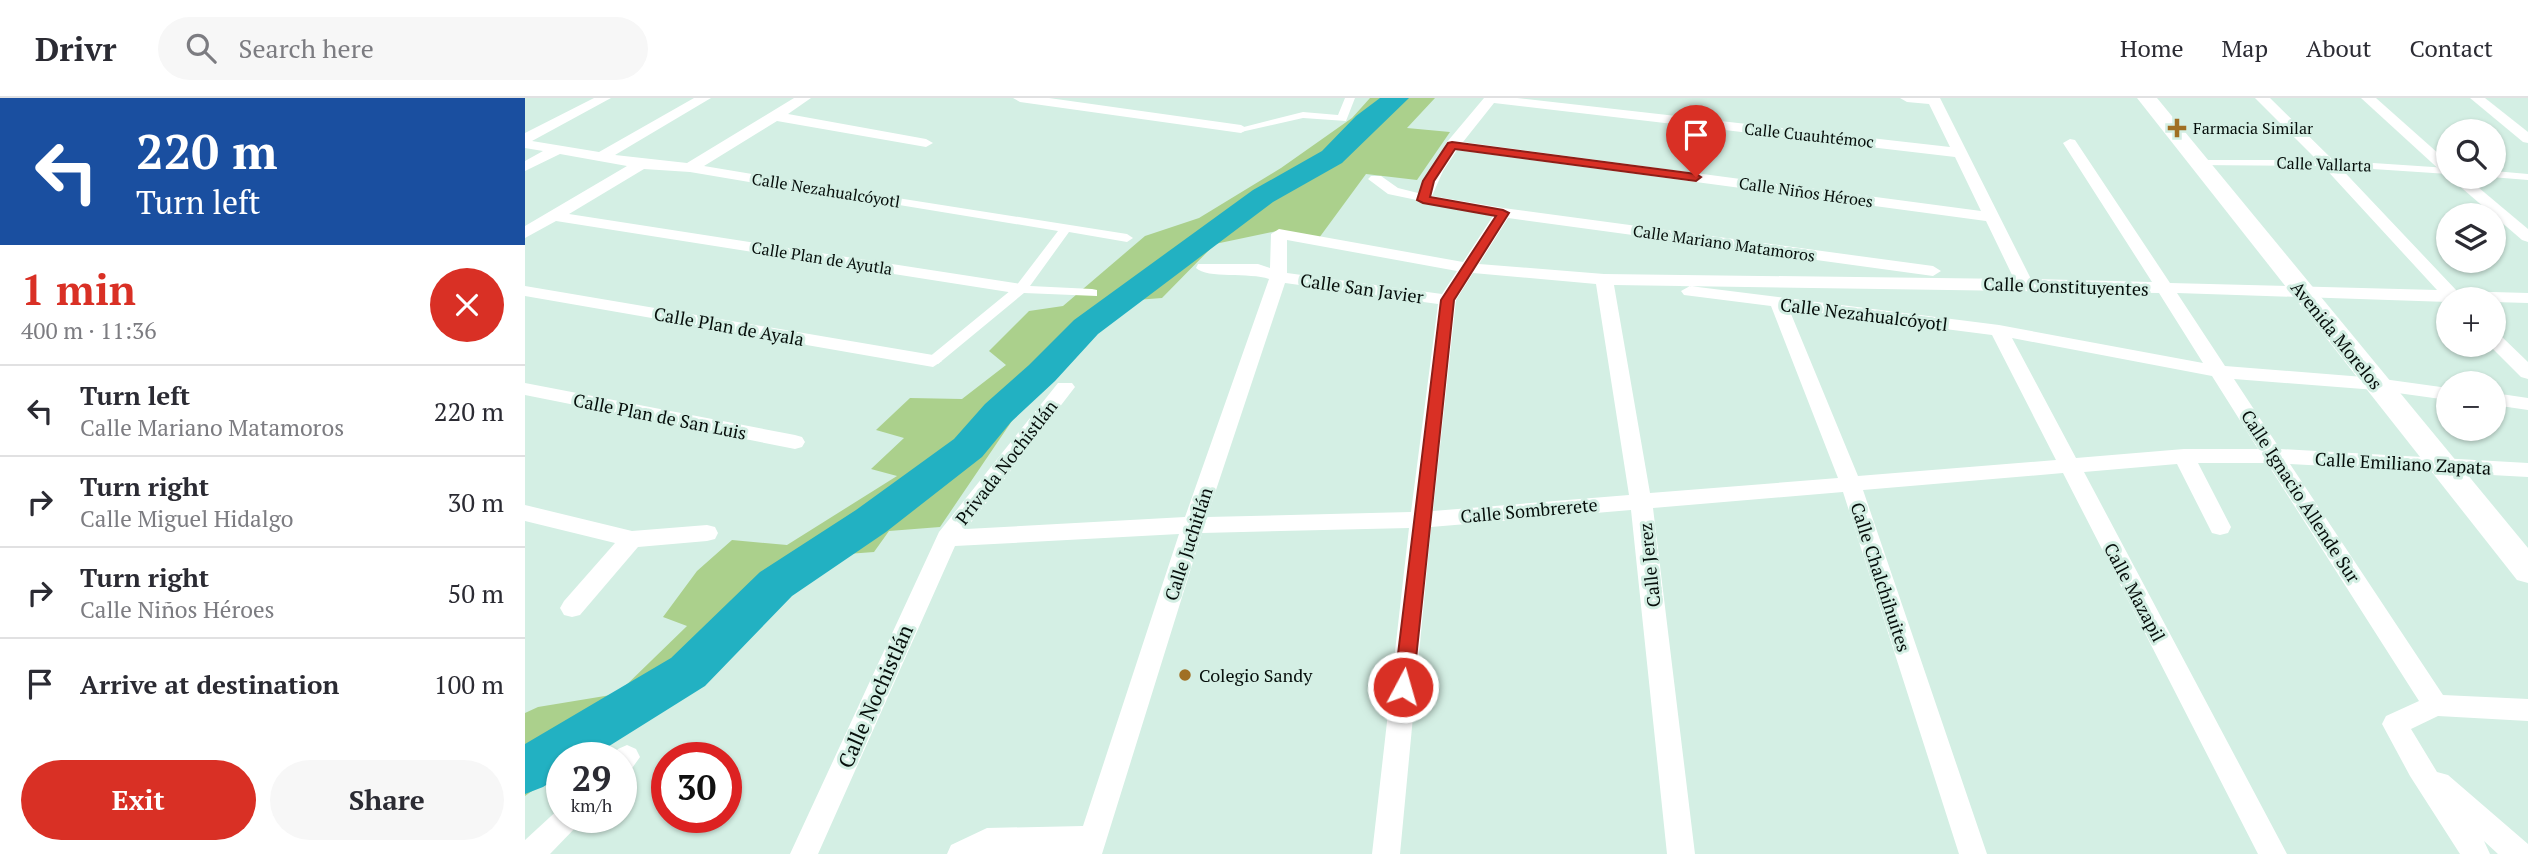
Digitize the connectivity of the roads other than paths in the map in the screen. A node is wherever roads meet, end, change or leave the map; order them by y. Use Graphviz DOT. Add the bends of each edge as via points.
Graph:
graph roads {
  1 [pos="604,98"];
  2 [pos="704,98"];
  3 [pos="804,98"];
  4 [pos="1020,98"];
  5 [pos="1350,98"];
  6 [pos="1907,98"];
  7 [pos="2147,98"];
  8 [pos="2262,98"];
  9 [pos="2368,98"];
  10 [pos="2477,98"];
  11 [pos="1490,99"];
  12 [pos="1934,99"];
  13 [pos="775,116"];
  14 [pos="1241,129"];
  15 [pos="2528,139"];
  16 [pos="525,141"];
  17 [pos="926,142"];
  18 [pos="2070,143"];
  19 [pos="1452,145"];
  20 [pos="557,150"];
  21 [pos="1961,153"];
  22 [pos="601,157"];
  23 [pos="2436,159"];
  24 [pos="2200,163"];
  25 [pos="2328,163"];
  26 [pos="641,164"];
  27 [pos="525,167"];
  28 [pos="690,168"];
  29 [pos="2436,169"];
  30 [pos="2506,175"];
  31 [pos="2528,177"];
  32 [pos="1376,179"];
  33 [pos="2470,189"];
  34 [pos="1423,200"];
  35 [pos="891,201"];
  36 [pos="1503,213"];
  37 [pos="554,216"];
  38 [pos="1993,216"];
  39 [pos="1065,229"];
  40 [pos="525,233"];
  41 [pos="1279,234"];
  42 [pos="2528,237"];
  43 [pos="1128,238"];
  44 [pos="1204,268"];
  45 [pos="1470,268"];
  46 [pos="1268,273"];
  47 [pos="1604,279"];
  48 [pos="2025,284"];
  49 [pos="2444,287"];
  50 [pos="1021,289"];
  51 [pos="2164,289"];
  52 [pos="525,291"];
  53 [pos="1092,293"];
  54 [pos="2303,293"];
  55 [pos="2436,297"];
  56 [pos="2506,298"];
  57 [pos="2528,299"];
  58 [pos="1447,300"];
  59 [pos="1778,303"];
  60 [pos="1999,330"];
  61 [pos="2506,351"];
  62 [pos="933,361"];
  63 [pos="2222,372"];
  64 [pos="2528,373"];
  65 [pos="2376,384"];
  66 [pos="1065,387"];
  67 [pos="525,389"];
  68 [pos="2436,392"];
  69 [pos="2506,401"];
  70 [pos="2528,404"];
  71 [pos="795,442"];
  72 [pos="2275,456"];
  73 [pos="2184,457"];
  74 [pos="2069,465"];
  75 [pos="2445,466"];
  76 [pos="2528,470"];
  77 [pos="1851,485"];
  78 [pos="1641,500"];
  79 [pos="525,513"];
  80 [pos="1421,520"];
  81 [pos="1193,525"];
  82 [pos="2220,527"];
  83 [pos="707,533"];
  84 [pos="947,538"];
  85 [pos="632,539"];
  86 [pos="2528,570"];
  87 [pos="572,608"];
  88 [pos="2436,705"];
  89 [pos="2528,710"];
  90 [pos="2419,768"];
  91 [pos="551,833"];
  92 [pos="1090,847"];
  93 [pos="531,854"];
  94 [pos="804,854"];
  95 [pos="961,854"];
  96 [pos="1386,854"];
  97 [pos="1681,854"];
  98 [pos="1973,854"];
  99 [pos="2273,854"];
  100 [pos="2476,854"];
  101 [pos="2519,854"];
  1 -- 16 [label="street"];
  2 -- 22 [label="street"];
  3 -- 13 [label="street"];
  4 -- 14 [label="street"];
  5 -- 14 [label="street" via="1342,119 1303,115"];
  6 -- 12 [label="street"];
  7 -- 24 [label="main road, Avenida Morelos"];
  8 -- 25 [label="street"];
  9 -- 23 [label="street"];
  10 -- 15 [label="street"];
  11 -- 19 [label="street"];
  11 -- 21 [label="street, Calle Cuauhtémoc"];
  12 -- 21 [label="street"];
  13 -- 17 [label="street"];
  13 -- 28 [label="street"];
  16 -- 20 [label="street, Calle Nezahualcóyotl"];
  18 -- 51 [label="street, Calle Ignacio Allende Sur"];
  19 -- 34 [label="street" via="1429,181"];
  19 -- 38 [label="street, Calle Niños Héroes"];
  20 -- 22 [label="street, Calle Nezahualcóyotl"];
  20 -- 27 [label="street"];
  21 -- 38 [label="street"];
  22 -- 26 [label="street, Calle Nezahualcóyotl"];
  24 -- 25 [label="street, Calle Vallarta"];
  24 -- 54 [label="main road, Avenida Morelos"];
  25 -- 29 [label="street, Calle Vallarta"];
  25 -- 49 [label="street"];
  26 -- 28 [label="street, Calle Nezahualcóyotl"];
  26 -- 37 [label="street"];
  28 -- 35 [label="street, Calle Nezahualcóyotl"];
  30 -- 31 [label="street"];
  32 -- 34 [label="street, Calle Mariano Matamoros" via="1394,191"];
  33 -- 42 [label="street"];
  34 -- 36 [label="street, Calle Mariano Matamoros"];
  35 -- 39 [label="street, Calle Nezahualcóyotl"];
  36 -- 45 [label="street"];
  36 -- 48 [label="street, Calle Mariano Matamoros"];
  37 -- 40 [label="street"];
  37 -- 50 [label="street, Calle Plan de Ayutla"];
  38 -- 48 [label="street"];
  39 -- 43 [label="street, Calle Nezahualcóyotl"];
  39 -- 50 [label="street"];
  41 -- 45 [label="street, Calle Nezahualcóyotl"];
  41 -- 46 [label="street, Calle Juchitlán"];
  44 -- 46 [label="street, Calle San Javier"];
  45 -- 47 [label="street, Calle Nezahualcóyotl"];
  45 -- 58 [label="street"];
  46 -- 58 [label="street, Calle San Javier"];
  46 -- 81 [label="street, Calle Juchitlán"];
  47 -- 48 [label="street, Calle Constituyentes"];
  47 -- 59 [label="street, Calle Nezahualcóyotl"];
  47 -- 78 [label="street, Calle Jerez"];
  48 -- 51 [label="street, Calle Constituyentes"];
  50 -- 53 [label="street, Calle Plan de Ayutla"];
  50 -- 62 [label="street"];
  51 -- 54 [label="street, Calle Constituyentes"];
  51 -- 63 [label="street, Calle Ignacio Allende Sur"];
  52 -- 62 [label="street, Calle Plan de Ayala"];
  54 -- 55 [label="street, Calle Constituyentes"];
  54 -- 65 [label="main road, Avenida Morelos"];
  56 -- 57 [label="street, Calle Constituyentes"];
  58 -- 80 [label="street"];
  59 -- 60 [label="street, Calle Nezahualcóyotl"];
  59 -- 77 [label="street, Calle Chalchihuites"];
  60 -- 63 [label="street, Calle Nezahualcóyotl"];
  60 -- 74 [label="street, Calle Mazapil"];
  61 -- 64 [label="street"];
  63 -- 65 [label="street, Calle Nezahualcóyotl"];
  63 -- 72 [label="street, Calle Ignacio Allende Sur"];
  65 -- 68 [label="street, Calle Nezahualcóyotl"];
  65 -- 75 [label="main road, Avenida Morelos"];
  66 -- 84 [label="street, Privada Nochistlán"];
  67 -- 71 [label="street, Calle Plan de San Luis"];
  69 -- 70 [label="street"];
  72 -- 73 [label="street, Calle Emiliano Zapata"];
  72 -- 75 [label="street, Calle Emiliano Zapata"];
  72 -- 88 [label="street, Calle Ignacio Allende Sur"];
  73 -- 74 [label="street, Calle Emiliano Zapata"];
  73 -- 82 [label="street"];
  74 -- 77 [label="street, Calle Sombrerete"];
  74 -- 99 [label="street, Calle Mazapil"];
  75 -- 76 [label="street, Calle Emiliano Zapata"];
  75 -- 86 [label="main road, Avenida Morelos"];
  77 -- 78 [label="street, Calle Sombrerete"];
  77 -- 98 [label="street, Calle Chalchihuites"];
  78 -- 80 [label="street, Calle Sombrerete"];
  78 -- 97 [label="street, Calle Jerez"];
  79 -- 85 [label="street"];
  80 -- 81 [label="street, Calle Sombrerete"];
  80 -- 96 [label="street"];
  81 -- 84 [label="street, Calle Sombrerete"];
  81 -- 92 [label="street, Calle Juchitlán"];
  83 -- 85 [label="street"];
  84 -- 94 [label="street, Calle Nochistlán"];
  85 -- 87 [label="street"];
  88 -- 89 [label="street"];
  88 -- 90 [label="street" via="2395,724"];
  90 -- 100 [label="street"];
  90 -- 101 [label="street"];
  91 -- 93 [label="street"];
  92 -- 95 [label="street" via="987,841"];
}
